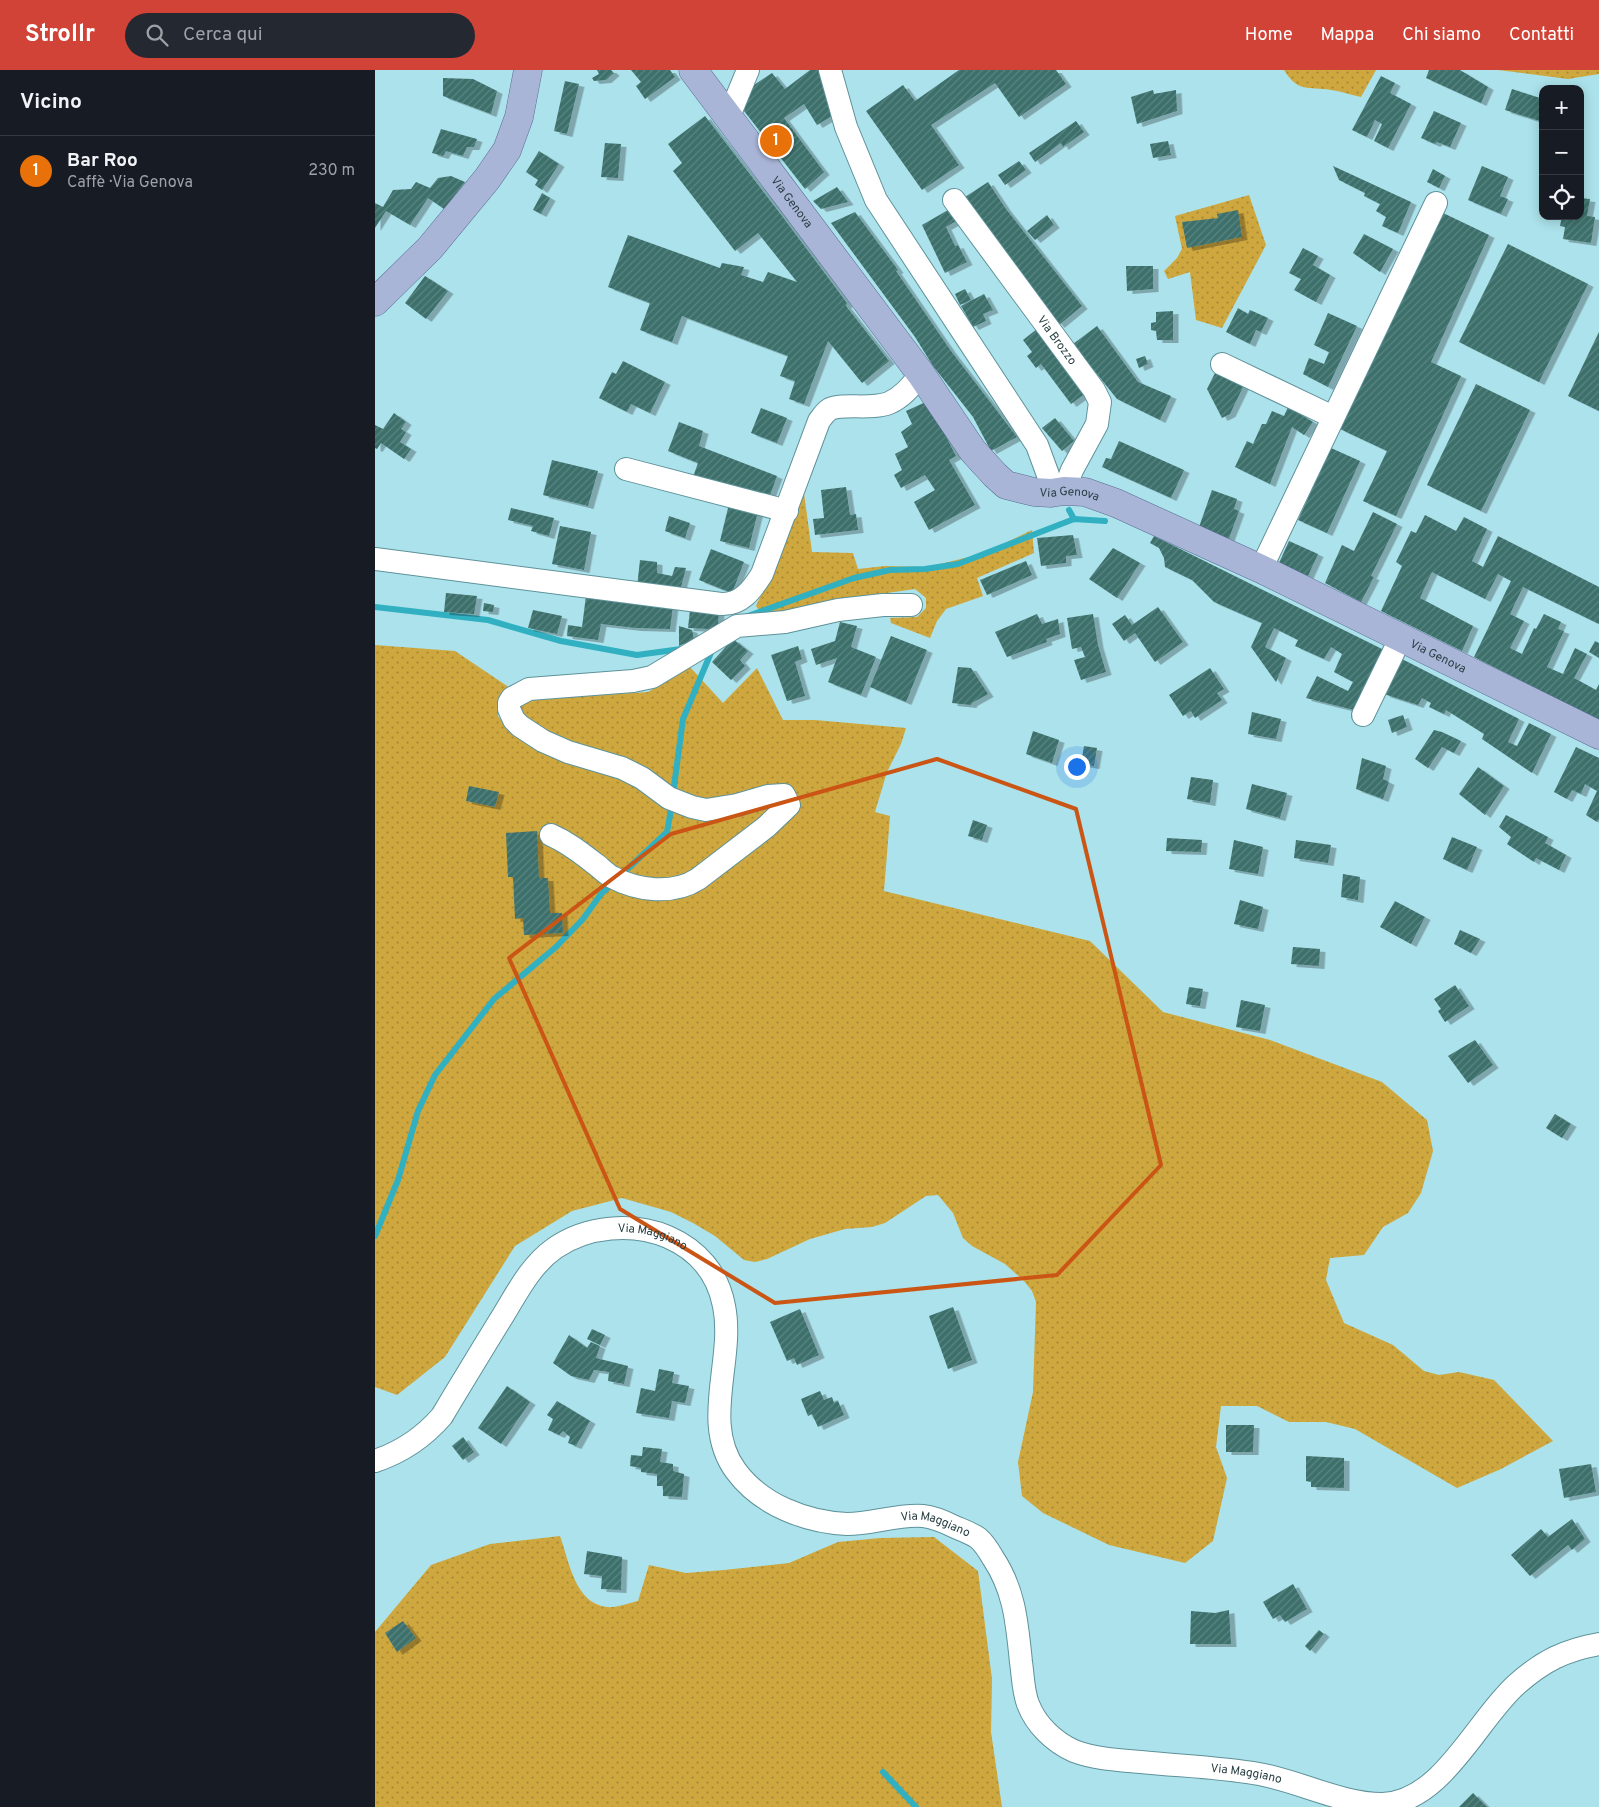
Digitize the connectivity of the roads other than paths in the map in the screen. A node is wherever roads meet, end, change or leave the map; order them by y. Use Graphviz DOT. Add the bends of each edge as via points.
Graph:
graph roads {
  1 [pos="528,70"];
  2 [pos="693,70"];
  3 [pos="748,70"];
  4 [pos="830,70"];
  5 [pos="729,116"];
  6 [pos="954,200"];
  7 [pos="1436,203"];
  8 [pos="375,302"];
  9 [pos="1222,364"];
  10 [pos="921,374"];
  11 [pos="1333,417"];
  12 [pos="626,468"];
  13 [pos="1057,492"];
  14 [pos="787,511"];
  15 [pos="375,559"];
  16 [pos="1261,569"];
  17 [pos="911,605"];
  18 [pos="737,617"];
  19 [pos="1401,637"];
  20 [pos="1363,716"];
  21 [pos="1599,735"];
  22 [pos="551,836"];
  23 [pos="375,1461"];
  24 [pos="1599,1644"];
  1 -- 8 [label="main road" via="519,116 507,150 430,248"];
  2 -- 5 [label="main road, Via Genova"];
  3 -- 5 [label="street"];
  4 -- 13 [label="street" via="846,127 876,200 1037,445"];
  5 -- 10 [label="main road, Via Genova"];
  6 -- 13 [label="street, Via Brozzo" via="1100,402 1097,424"];
  7 -- 11 [label="street"];
  9 -- 11 [label="street"];
  10 -- 13 [label="main road, Via Genova" via="973,450 1005,485 1034,492"];
  10 -- 14 [label="street" via="905,392 889,403 835,408 824,414"];
  11 -- 16 [label="street"];
  12 -- 14 [label="street"];
  13 -- 16 [label="main road, Via Genova" via="1085,492 1117,502"];
  14 -- 18 [label="street" via="762,574"];
  15 -- 18 [label="street" via="721,604"];
  16 -- 19 [label="main road, Via Genova"];
  17 -- 18 [label="street" via="838,610 785,622"];
  18 -- 22 [label="street" via="652,677 529,689 511,698 509,709 520,726 543,741 622,768 669,798 693,807 706,810 779,795 785,796 789,802 787,808 698,879 663,890 611,877 565,842"];
  19 -- 20 [label="street"];
  19 -- 21 [label="main road, Via Genova"];
  23 -- 24 [label="street, Via Maggiano" via="407,1448 442,1416 532,1270 554,1249 601,1230 626,1227 673,1239 696,1254 717,1282 724,1306 727,1336 719,1420 721,1440 736,1471 779,1507 813,1519 849,1524 925,1516 976,1537 1003,1572 1017,1618 1024,1692 1033,1715 1054,1740 1073,1750 1111,1760 1260,1774 1350,1799 1377,1804 1394,1803 1409,1798 1455,1760 1513,1688 1539,1666 1577,1648"];
}
